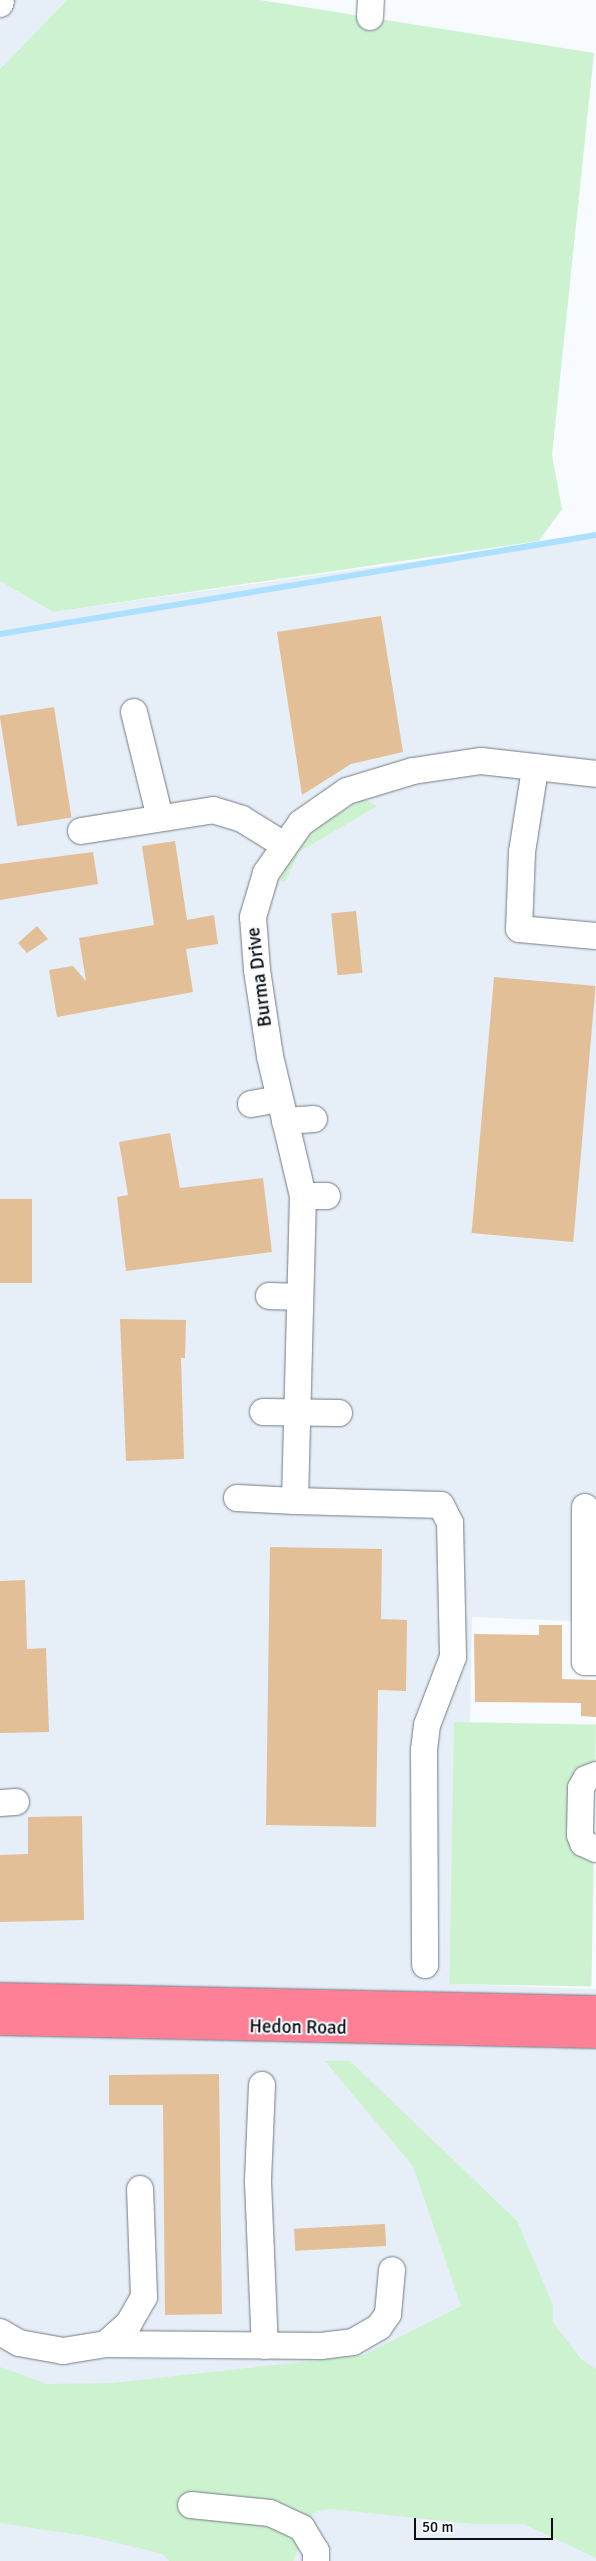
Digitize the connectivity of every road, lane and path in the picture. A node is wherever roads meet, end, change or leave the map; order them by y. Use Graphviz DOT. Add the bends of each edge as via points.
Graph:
graph roads {
  1 [pos="1,0"];
  2 [pos="0,4"];
  3 [pos="134,712"];
  4 [pos="535,769"];
  5 [pos="596,780"];
  6 [pos="160,818"];
  7 [pos="81,831"];
  8 [pos="284,845"];
  9 [pos="596,936"];
  10 [pos="251,1104"];
  11 [pos="283,1110"];
  12 [pos="314,1119"];
  13 [pos="269,1296"];
  14 [pos="300,1297"];
  15 [pos="263,1412"];
  16 [pos="297,1412"];
  17 [pos="339,1412"];
  18 [pos="237,1498"];
  19 [pos="295,1501"];
  20 [pos="585,1507"];
  21 [pos="596,1662"];
  22 [pos="596,1775"];
  23 [pos="596,1849"];
  24 [pos="425,1965"];
  25 [pos="0,1997"];
  26 [pos="596,2010"];
  27 [pos="0,2021"];
  28 [pos="596,2034"];
  29 [pos="262,2085"];
  30 [pos="140,2189"];
  31 [pos="392,2270"];
  32 [pos="0,2332"];
  33 [pos="106,2344"];
  34 [pos="265,2346"];
  35 [pos="191,2505"];
  36 [pos="316,2561"];
  1 -- 2 [label="street"];
  3 -- 6 [label="street"];
  4 -- 5 [label="street, Burma Drive"];
  4 -- 8 [label="street, Burma Drive" via="481,761 404,774 347,791 301,823"];
  4 -- 9 [label="street" via="522,852 519,929"];
  6 -- 7 [label="street"];
  6 -- 8 [label="street" via="213,810 242,819"];
  8 -- 11 [label="street, Burma Drive" via="266,873 253,917 270,1056"];
  10 -- 11 [label="street"];
  11 -- 12 [label="street"];
  11 -- 14 [label="street, Burma Drive" via="315,1196"];
  13 -- 14 [label="street"];
  14 -- 16 [label="street, Burma Drive"];
  15 -- 16 [label="street"];
  16 -- 17 [label="street"];
  16 -- 19 [label="street, Burma Drive"];
  18 -- 19 [label="street"];
  19 -- 24 [label="street" via="441,1506 450,1523 453,1658 427,1725 424,1750"];
  20 -- 21 [label="street" via="585,1662"];
  22 -- 23 [label="street" via="586,1779 581,1788 580,1835 582,1843"];
  25 -- 26 [label="highway, Hedon Road"];
  27 -- 28 [label="highway, Hedon Road"];
  29 -- 34 [label="street" via="258,2182"];
  30 -- 33 [label="street" via="144,2297 129,2323"];
  31 -- 34 [label="street" via="388,2314 379,2327 352,2342"];
  32 -- 33 [label="street" via="19,2342 64,2350"];
  33 -- 34 [label="street"];
  35 -- 36 [label="street" via="270,2513 302,2528 316,2551"];
}
